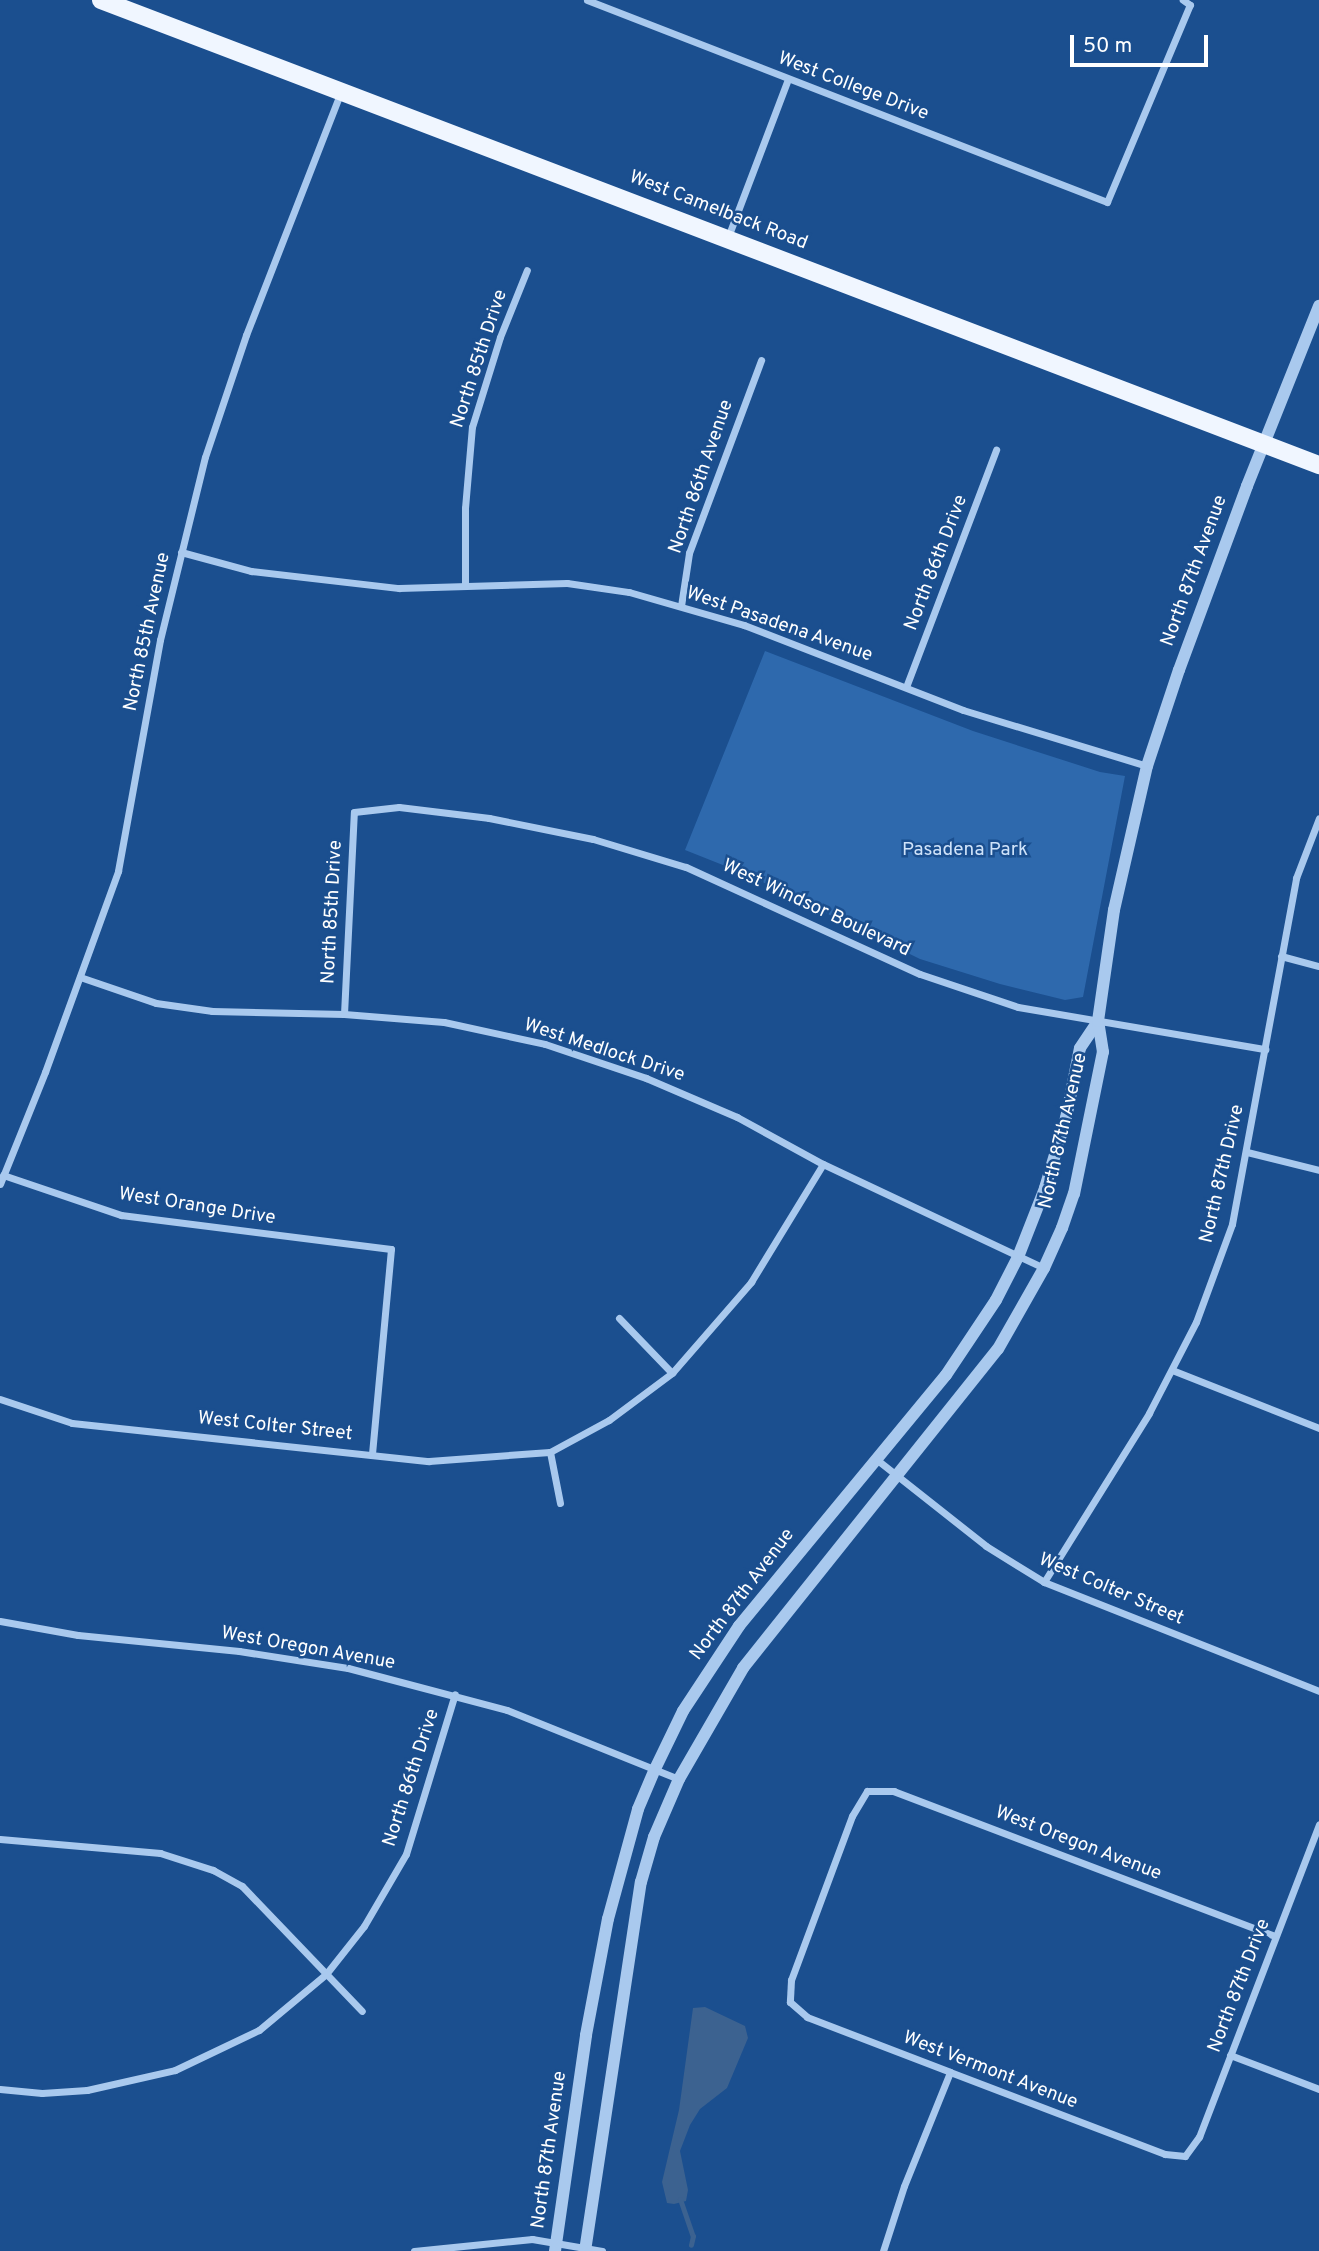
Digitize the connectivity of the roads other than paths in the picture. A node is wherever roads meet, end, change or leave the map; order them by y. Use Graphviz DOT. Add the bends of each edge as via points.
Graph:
graph roads {
  1 [pos="101,0"];
  2 [pos="587,0"];
  3 [pos="1186,2"];
  4 [pos="788,79"];
  5 [pos="341,91"];
  6 [pos="728,237"];
  7 [pos="527,270"];
  8 [pos="1319,306"];
  9 [pos="761,360"];
  10 [pos="1264,444"];
  11 [pos="996,450"];
  12 [pos="1319,465"];
  13 [pos="181,552"];
  14 [pos="465,584"];
  15 [pos="681,606"];
  16 [pos="906,687"];
  17 [pos="1147,766"];
  18 [pos="354,812"];
  19 [pos="1319,818"];
  20 [pos="1281,956"];
  21 [pos="1319,966"];
  22 [pos="80,977"];
  23 [pos="344,1014"];
  24 [pos="1098,1021"];
  25 [pos="1265,1049"];
  26 [pos="1247,1152"];
  27 [pos="823,1164"];
  28 [pos="1319,1170"];
  29 [pos="3,1175"];
  30 [pos="0,1184"];
  31 [pos="1018,1257"];
  32 [pos="1044,1268"];
  33 [pos="619,1318"];
  34 [pos="1172,1370"];
  35 [pos="672,1373"];
  36 [pos="0,1399"];
  37 [pos="1319,1428"];
  38 [pos="550,1452"];
  39 [pos="372,1454"];
  40 [pos="876,1459"];
  41 [pos="897,1476"];
  42 [pos="559,1503"];
  43 [pos="1044,1583"];
  44 [pos="0,1622"];
  45 [pos="1319,1691"];
  46 [pos="455,1694"];
  47 [pos="655,1769"];
  48 [pos="679,1779"];
  49 [pos="1319,1824"];
  50 [pos="0,1839"];
  51 [pos="1275,1936"];
  52 [pos="326,1974"];
  53 [pos="790,2003"];
  54 [pos="362,2011"];
  55 [pos="1230,2055"];
  56 [pos="950,2073"];
  57 [pos="0,2088"];
  58 [pos="1319,2089"];
  59 [pos="1185,2156"];
  60 [pos="556,2247"];
  61 [pos="585,2250"];
  62 [pos="414,2251"];
  63 [pos="602,2251"];
  64 [pos="883,2251"];
  1 -- 5 [label="main road, West Camelback Road"];
  2 -- 4 [label="street, West College Drive"];
  3 -- 4 [label="street, West College Drive" via="1107,202"];
  4 -- 6 [label="street"];
  5 -- 6 [label="main road, West Camelback Road"];
  5 -- 13 [label="street, North 85th Avenue" via="246,335 205,457"];
  6 -- 10 [label="main road, West Camelback Road"];
  7 -- 14 [label="street, North 85th Drive" via="472,427"];
  8 -- 10 [label="street, North 87th Avenue"];
  9 -- 15 [label="street, North 86th Avenue" via="689,553"];
  10 -- 12 [label="main road, West Camelback Road"];
  10 -- 17 [label="street, North 87th Avenue"];
  11 -- 16 [label="street, North 86th Drive"];
  13 -- 14 [label="street, West Pasadena Avenue" via="251,571 399,587"];
  13 -- 22 [label="street, North 85th Avenue" via="160,640 118,871"];
  14 -- 15 [label="street, West Pasadena Avenue" via="567,583"];
  15 -- 16 [label="street, West Pasadena Avenue"];
  16 -- 17 [label="street, West Pasadena Avenue" via="1009,726"];
  17 -- 24 [label="street, North 87th Avenue" via="1115,910"];
  18 -- 23 [label="street, North 85th Drive"];
  18 -- 24 [label="street, West Windsor Boulevard" via="399,807 489,818 593,839 686,866 968,992 1018,1007"];
  19 -- 20 [label="street, North 87th Drive" via="1296,878"];
  20 -- 21 [label="street"];
  20 -- 25 [label="street, North 87th Drive"];
  22 -- 23 [label="street, West Medlock Drive" via="156,1003 212,1010"];
  22 -- 29 [label="street, North 85th Avenue"];
  23 -- 27 [label="street, West Medlock Drive" via="444,1022 545,1044 658,1083 737,1117"];
  24 -- 25 [label="street, West Windsor Boulevard"];
  24 -- 31 [label="street, North 87th Avenue" via="1080,1048 1066,1118"];
  24 -- 32 [label="street, North 87th Avenue" via="1103,1052 1087,1134 1073,1194"];
  25 -- 26 [label="street, North 87th Drive"];
  26 -- 28 [label="street"];
  26 -- 34 [label="street, North 87th Drive" via="1232,1224 1196,1322"];
  27 -- 31 [label="street, West Medlock Drive"];
  27 -- 35 [label="street" via="751,1282"];
  29 -- 30 [label="street, North 85th Avenue"];
  29 -- 39 [label="street, West Orange Drive" via="121,1215 391,1249"];
  31 -- 32 [label="street, West Medlock Drive"];
  31 -- 40 [label="street, North 87th Avenue" via="973,1337"];
  32 -- 41 [label="street, North 87th Avenue" via="998,1349"];
  33 -- 35 [label="street"];
  34 -- 37 [label="street"];
  34 -- 43 [label="street, North 87th Drive"];
  35 -- 38 [label="street" via="609,1420"];
  36 -- 39 [label="street, West Colter Street" via="72,1423"];
  38 -- 39 [label="street, West Colter Street" via="429,1461"];
  38 -- 42 [label="street"];
  40 -- 41 [label="street, West Colter Street"];
  40 -- 47 [label="street, North 87th Avenue" via="739,1626 683,1711"];
  41 -- 43 [label="street, West Colter Street" via="986,1546"];
  41 -- 48 [label="street, North 87th Avenue" via="743,1668"];
  43 -- 45 [label="street, West Colter Street"];
  44 -- 46 [label="street, West Oregon Avenue" via="348,1668"];
  46 -- 47 [label="street, West Oregon Avenue" via="560,1729"];
  46 -- 52 [label="street, North 86th Drive" via="406,1854 364,1927"];
  47 -- 48 [label="street, West Oregon Avenue"];
  47 -- 60 [label="street, North 87th Avenue" via="638,1809 608,1919 586,2035"];
  48 -- 61 [label="street, North 87th Avenue" via="654,1837 642,1882"];
  49 -- 51 [label="street, North 87th Drive"];
  50 -- 52 [label="street" via="160,1853 213,1870 242,1886"];
  51 -- 53 [label="street, West Oregon Avenue" via="894,1791 867,1791 852,1816 791,1980"];
  51 -- 55 [label="street, North 87th Drive"];
  52 -- 54 [label="street"];
  52 -- 57 [label="street, North 86th Drive" via="259,2030 175,2070 86,2090 42,2093"];
  53 -- 56 [label="street, West Vermont Avenue" via="807,2017"];
  55 -- 58 [label="street"];
  55 -- 59 [label="street, North 87th Drive" via="1199,2137"];
  56 -- 59 [label="street, West Vermont Avenue" via="1165,2154"];
  56 -- 64 [label="street"];
  60 -- 61 [label="street"];
  60 -- 62 [label="street" via="532,2239"];
  61 -- 63 [label="street"];
}
